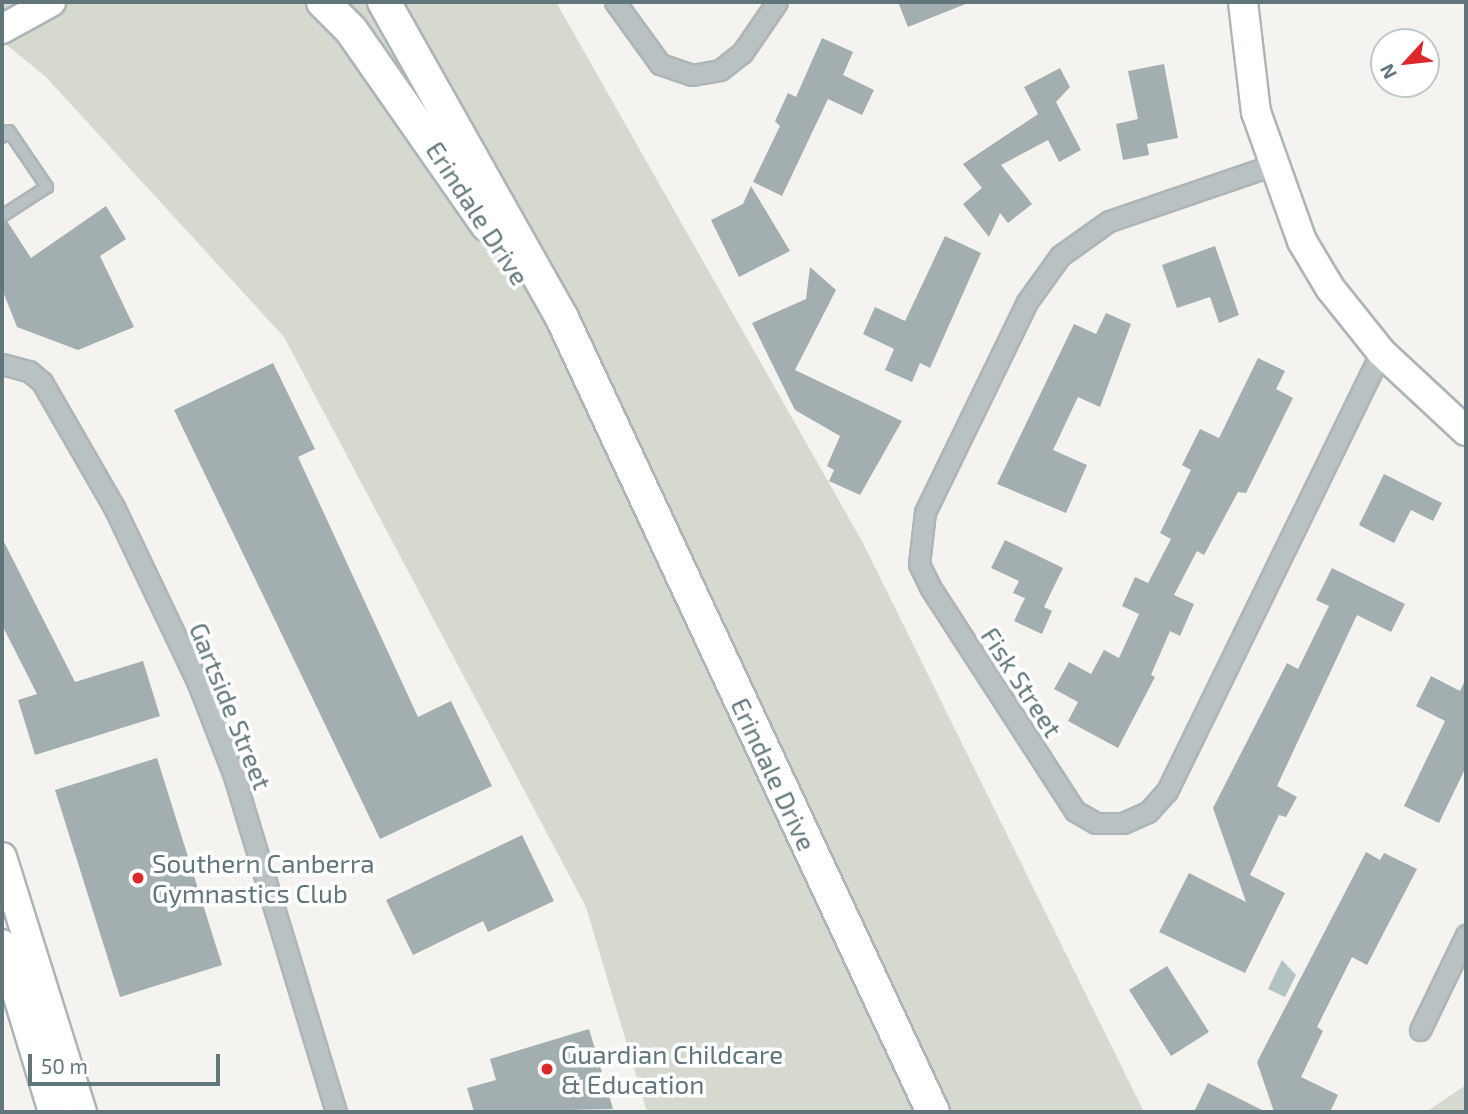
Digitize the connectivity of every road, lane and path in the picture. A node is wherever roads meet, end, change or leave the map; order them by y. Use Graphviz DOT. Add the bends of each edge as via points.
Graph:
graph roads {
  1 [pos="51,2"];
  2 [pos="323,2"];
  3 [pos="384,2"];
  4 [pos="615,2"];
  5 [pos="777,2"];
  6 [pos="1243,2"];
  7 [pos="2,29"];
  8 [pos="2,136"];
  9 [pos="1273,165"];
  10 [pos="2,216"];
  11 [pos="1381,352"];
  12 [pos="2,364"];
  13 [pos="1466,431"];
  14 [pos="616,436"];
  15 [pos="2,857"];
  16 [pos="1466,935"];
  17 [pos="2,944"];
  18 [pos="1420,1030"];
  19 [pos="53,1112"];
  20 [pos="82,1112"];
  21 [pos="336,1112"];
  22 [pos="933,1112"];
  1 -- 7 [label="street"];
  2 -- 14 [label="main road, Erindale Drive" via="442,154"];
  3 -- 14 [label="main road, Erindale Drive" via="562,318"];
  4 -- 5 [label="street" via="660,64 692,75 720,70 742,52"];
  6 -- 9 [label="street" via="1256,112"];
  8 -- 10 [label="lane" via="9,131 47,187"];
  9 -- 11 [label="street" via="1309,253"];
  9 -- 11 [label="street, Fisk Street" via="1109,221 1060,256 1027,302 925,512 918,538 930,587 1075,811 1096,823 1123,823 1149,812 1167,791"];
  11 -- 13 [label="street"];
  12 -- 21 [label="street, Gartside Street" via="29,371 42,382 114,507 197,681 234,776"];
  14 -- 22 [label="main road, Erindale Drive"];
  15 -- 20 [label="street"];
  16 -- 18 [label="street"];
  17 -- 19 [label="street"];
}
